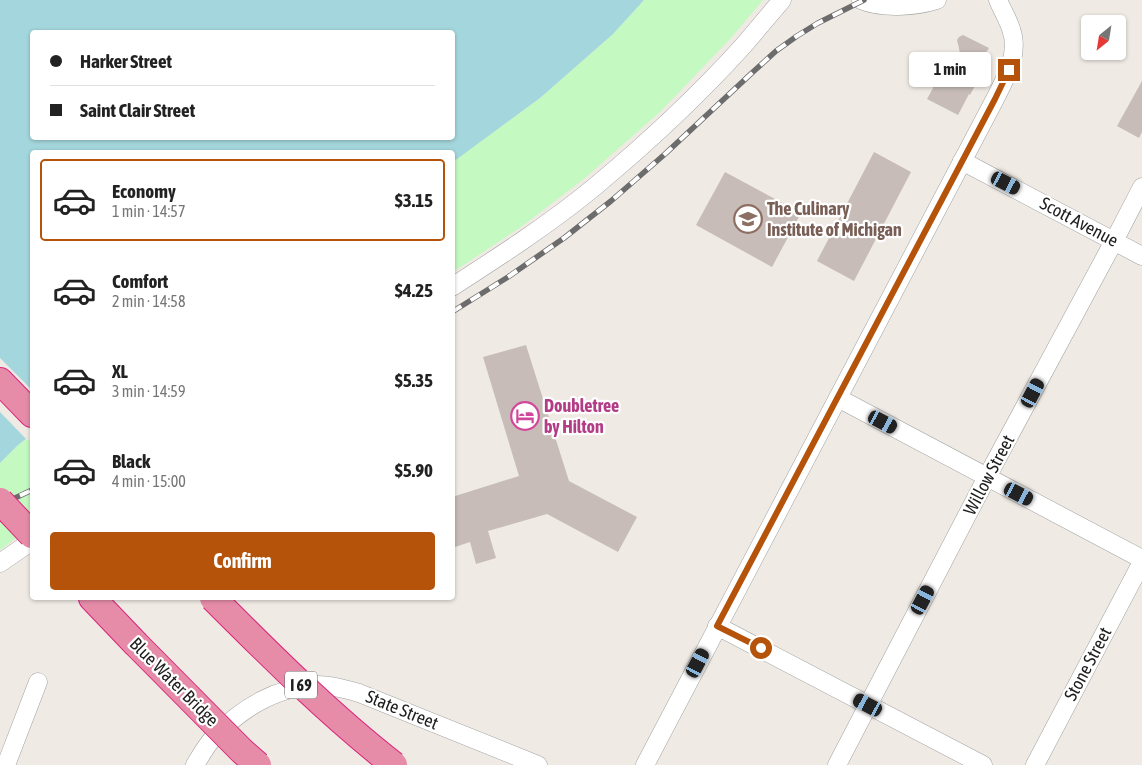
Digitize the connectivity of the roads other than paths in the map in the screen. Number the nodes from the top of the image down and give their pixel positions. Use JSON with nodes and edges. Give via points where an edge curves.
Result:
{"nodes":[{"id":1,"x":782,"y":0,"type":"edge"},
{"id":2,"x":861,"y":0,"type":"edge"},
{"id":3,"x":937,"y":0,"type":"edge"},
{"id":4,"x":998,"y":0,"type":"edge"},
{"id":5,"x":962,"y":161,"type":"junction"},
{"id":6,"x":1142,"y":187,"type":"edge"},
{"id":7,"x":1114,"y":241,"type":"junction"},
{"id":8,"x":1142,"y":256,"type":"edge"},
{"id":9,"x":455,"y":285,"type":"edge"},
{"id":10,"x":0,"y":381,"type":"edge"},
{"id":11,"x":838,"y":398,"type":"junction"},
{"id":12,"x":30,"y":412,"type":"edge"},
{"id":13,"x":987,"y":478,"type":"junction"},
{"id":14,"x":0,"y":501,"type":"edge"},
{"id":15,"x":30,"y":533,"type":"edge"},
{"id":16,"x":30,"y":543,"type":"edge"},
{"id":17,"x":1142,"y":560,"type":"edge"},
{"id":18,"x":0,"y":563,"type":"edge"},
{"id":19,"x":94,"y":600,"type":"edge"},
{"id":20,"x":215,"y":600,"type":"edge"},
{"id":21,"x":717,"y":626,"type":"junction"},
{"id":22,"x":38,"y":682,"type":"dead end"},
{"id":23,"x":868,"y":705,"type":"junction"},
{"id":24,"x":6,"y":765,"type":"edge"},
{"id":25,"x":196,"y":765,"type":"edge"},
{"id":26,"x":258,"y":765,"type":"edge"},
{"id":27,"x":394,"y":765,"type":"edge"},
{"id":28,"x":538,"y":765,"type":"edge"},
{"id":29,"x":645,"y":765,"type":"edge"},
{"id":30,"x":837,"y":765,"type":"edge"},
{"id":31,"x":984,"y":765,"type":"edge"},
{"id":32,"x":1035,"y":765,"type":"edge"}],
"edges":[{"from":1,"to":9,"type":"street","via":[[743,46],[644,145],[591,190]]},
{"from":2,"to":3,"type":"street","via":[[887,6],[915,6]]},
{"from":4,"to":5,"type":"street","via":[[1012,30],[1012,63]]},
{"from":5,"to":7,"type":"street","name":"Scott Avenue"},
{"from":5,"to":11,"type":"street"},
{"from":6,"to":7,"type":"street","name":"Willow Street"},
{"from":7,"to":8,"type":"street","name":"Scott Avenue"},
{"from":7,"to":13,"type":"street","name":"Willow Street"},
{"from":10,"to":12,"type":"highway"},
{"from":11,"to":13,"type":"street"},
{"from":11,"to":21,"type":"street"},
{"from":13,"to":17,"type":"street"},
{"from":13,"to":23,"type":"street","name":"Willow Street"},
{"from":14,"to":15,"type":"highway","bridge":true},
{"from":16,"to":18,"type":"street"},
{"from":17,"to":32,"type":"street","name":"Stone Street"},
{"from":19,"to":26,"type":"highway","name":"Blue Water Bridge","bridge":true},
{"from":20,"to":27,"type":"highway","number":"I 69","bridge":true,"via":[[308,692]]},
{"from":21,"to":23,"type":"street"},
{"from":21,"to":29,"type":"street"},
{"from":22,"to":24,"type":"street"},
{"from":23,"to":30,"type":"street","name":"Willow Street"},
{"from":23,"to":31,"type":"street"},
{"from":25,"to":28,"type":"street","name":"State Street","via":[[214,736],[262,700],[281,691],[319,685],[359,693]]}]}
